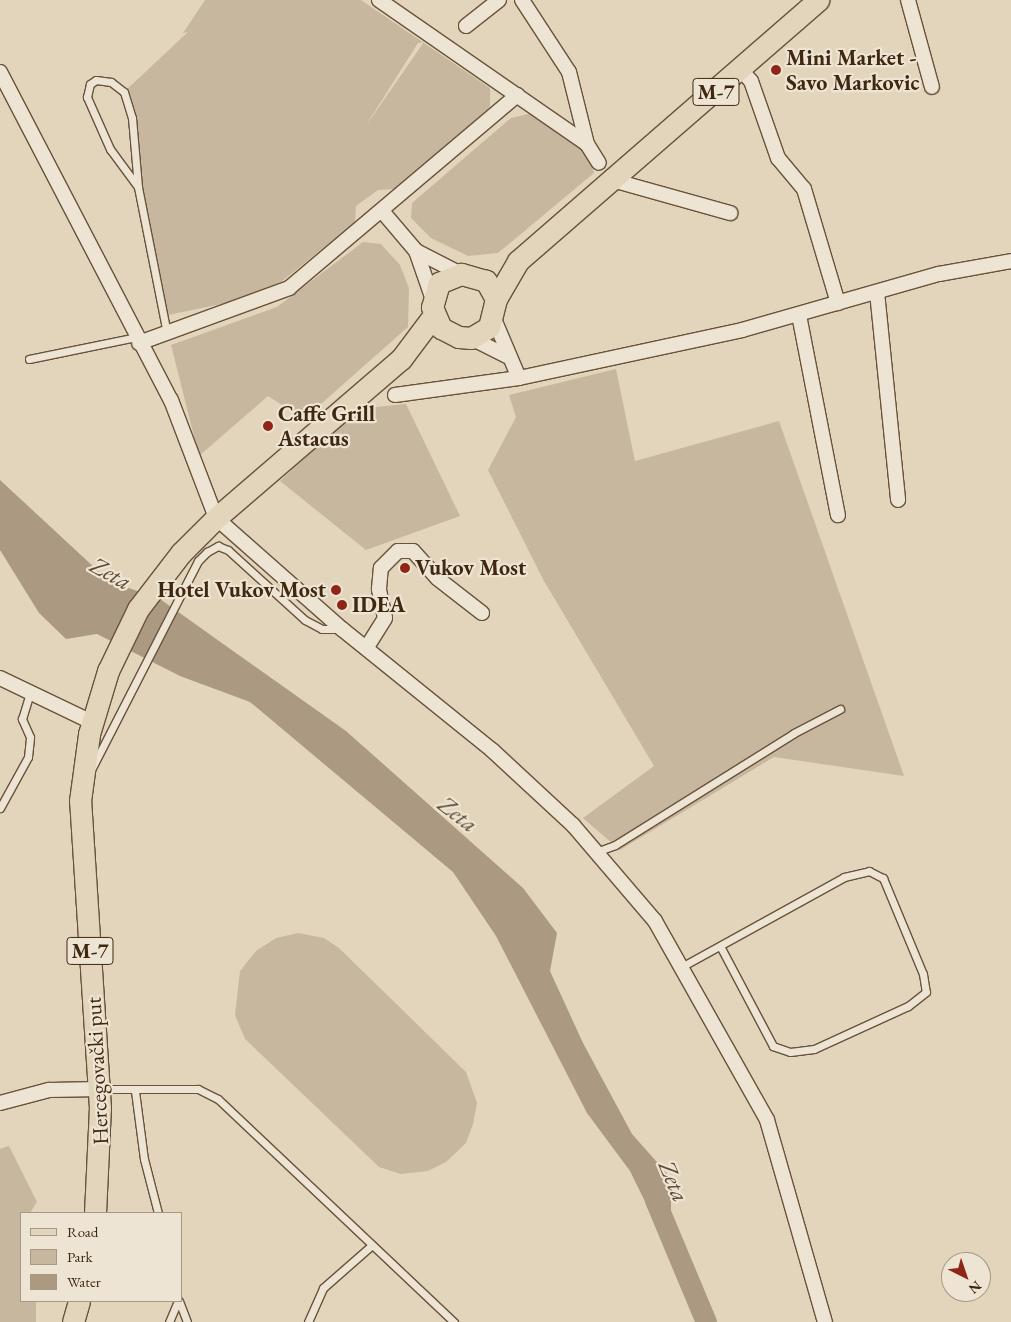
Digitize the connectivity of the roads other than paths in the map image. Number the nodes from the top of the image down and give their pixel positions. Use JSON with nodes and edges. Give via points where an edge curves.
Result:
{"nodes":[{"id":1,"x":379,"y":0,"type":"edge"},
{"id":2,"x":499,"y":0,"type":"edge"},
{"id":3,"x":522,"y":0,"type":"edge"},
{"id":4,"x":818,"y":0,"type":"edge"},
{"id":5,"x":908,"y":0,"type":"edge"},
{"id":6,"x":466,"y":26,"type":"dead end"},
{"id":7,"x":741,"y":70,"type":"junction"},
{"id":8,"x":0,"y":72,"type":"edge"},
{"id":9,"x":932,"y":87,"type":"dead end"},
{"id":10,"x":517,"y":95,"type":"junction"},
{"id":11,"x":587,"y":144,"type":"junction"},
{"id":12,"x":599,"y":163,"type":"dead end"},
{"id":13,"x":612,"y":180,"type":"junction"},
{"id":14,"x":138,"y":187,"type":"junction"},
{"id":15,"x":382,"y":211,"type":"junction"},
{"id":16,"x":730,"y":213,"type":"dead end"},
{"id":17,"x":416,"y":251,"type":"junction"},
{"id":18,"x":518,"y":261,"type":"junction"},
{"id":19,"x":1011,"y":261,"type":"edge"},
{"id":20,"x":469,"y":275,"type":"junction"},
{"id":21,"x":877,"y":292,"type":"junction"},
{"id":22,"x":838,"y":303,"type":"junction"},
{"id":23,"x":433,"y":306,"type":"junction"},
{"id":24,"x":495,"y":309,"type":"junction"},
{"id":25,"x":799,"y":315,"type":"junction"},
{"id":26,"x":167,"y":334,"type":"junction"},
{"id":27,"x":461,"y":336,"type":"junction"},
{"id":28,"x":138,"y":340,"type":"junction"},
{"id":29,"x":507,"y":356,"type":"junction"},
{"id":30,"x":29,"y":359,"type":"dead end"},
{"id":31,"x":401,"y":359,"type":"junction"},
{"id":32,"x":519,"y":378,"type":"junction"},
{"id":33,"x":395,"y":395,"type":"dead end"},
{"id":34,"x":898,"y":500,"type":"dead end"},
{"id":35,"x":838,"y":515,"type":"dead end"},
{"id":36,"x":216,"y":518,"type":"junction"},
{"id":37,"x":482,"y":613,"type":"dead end"},
{"id":38,"x":342,"y":629,"type":"junction"},
{"id":39,"x":368,"y":648,"type":"junction"},
{"id":40,"x":0,"y":678,"type":"edge"},
{"id":41,"x":30,"y":693,"type":"junction"},
{"id":42,"x":840,"y":709,"type":"dead end"},
{"id":43,"x":92,"y":722,"type":"junction"},
{"id":44,"x":81,"y":790,"type":"junction"},
{"id":45,"x":0,"y":808,"type":"edge"},
{"id":46,"x":596,"y":852,"type":"junction"},
{"id":47,"x":720,"y":946,"type":"junction"},
{"id":48,"x":683,"y":966,"type":"junction"},
{"id":49,"x":100,"y":1088,"type":"junction"},
{"id":50,"x":136,"y":1091,"type":"junction"},
{"id":51,"x":0,"y":1103,"type":"edge"},
{"id":52,"x":95,"y":1212,"type":"edge"},
{"id":53,"x":158,"y":1212,"type":"edge"},
{"id":54,"x":372,"y":1245,"type":"junction"},
{"id":55,"x":78,"y":1302,"type":"edge"},
{"id":56,"x":178,"y":1302,"type":"edge"},
{"id":57,"x":178,"y":1302,"type":"edge"},
{"id":58,"x":73,"y":1322,"type":"edge"},
{"id":59,"x":169,"y":1322,"type":"edge"},
{"id":60,"x":187,"y":1322,"type":"edge"},
{"id":61,"x":308,"y":1322,"type":"edge"},
{"id":62,"x":454,"y":1322,"type":"edge"},
{"id":63,"x":825,"y":1322,"type":"edge"}],
"edges":[{"from":1,"to":10,"type":"street"},
{"from":2,"to":6,"type":"street"},
{"from":3,"to":11,"type":"street","via":[[569,72]]},
{"from":4,"to":7,"type":"main road","number":"M-7"},
{"from":5,"to":9,"type":"street"},
{"from":7,"to":13,"type":"main road","number":"M-7"},
{"from":7,"to":22,"type":"street","via":[[751,81],[778,158],[804,189]]},
{"from":8,"to":28,"type":"street"},
{"from":10,"to":11,"type":"street"},
{"from":10,"to":15,"type":"street"},
{"from":11,"to":12,"type":"street"},
{"from":13,"to":16,"type":"street"},
{"from":13,"to":18,"type":"main road","number":"M-7"},
{"from":14,"to":14,"type":"lane","via":[[110,149],[87,98],[90,84],[96,80],[111,82],[124,92],[132,118]]},
{"from":14,"to":26,"type":"lane"},
{"from":15,"to":17,"type":"street"},
{"from":15,"to":26,"type":"street","via":[[289,288]]},
{"from":17,"to":20,"type":"street"},
{"from":17,"to":23,"type":"street"},
{"from":18,"to":20,"type":"main road","number":"M-7"},
{"from":18,"to":24,"type":"main road","number":"M-7"},
{"from":19,"to":21,"type":"street"},
{"from":20,"to":23,"type":"main road","number":"M-7","via":[[440,283]]},
{"from":20,"to":24,"type":"main road"},
{"from":21,"to":22,"type":"street"},
{"from":21,"to":34,"type":"street"},
{"from":22,"to":25,"type":"street"},
{"from":23,"to":27,"type":"main road"},
{"from":23,"to":31,"type":"main road","number":"M-7"},
{"from":24,"to":27,"type":"main road","number":"M-7"},
{"from":24,"to":29,"type":"street"},
{"from":25,"to":32,"type":"street"},
{"from":25,"to":35,"type":"street"},
{"from":26,"to":28,"type":"street"},
{"from":27,"to":29,"type":"street"},
{"from":27,"to":31,"type":"main road","number":"M-7"},
{"from":28,"to":30,"type":"lane"},
{"from":28,"to":36,"type":"street","via":[[171,400]]},
{"from":29,"to":32,"type":"street"},
{"from":31,"to":36,"type":"main road","number":"M-7"},
{"from":32,"to":33,"type":"street"},
{"from":36,"to":38,"type":"street"},
{"from":36,"to":43,"type":"main road","name":"Hercegovački put","number":"M-7","via":[[164,574],[124,635]]},
{"from":37,"to":39,"type":"street","via":[[437,578],[414,551],[398,551],[381,568],[379,589],[385,618]]},
{"from":38,"to":39,"type":"street"},
{"from":38,"to":44,"type":"lane","via":[[322,629],[305,620],[218,546],[198,561]]},
{"from":39,"to":46,"type":"street","via":[[493,751]]},
{"from":40,"to":41,"type":"street"},
{"from":41,"to":43,"type":"street"},
{"from":41,"to":45,"type":"lane","via":[[22,719],[30,737],[28,757]]},
{"from":42,"to":46,"type":"lane","via":[[794,733],[615,845]]},
{"from":43,"to":44,"type":"main road","name":"Hercegovački put","number":"M-7"},
{"from":44,"to":49,"type":"main road","name":"Hercegovački put","number":"M-7"},
{"from":46,"to":48,"type":"street","via":[[655,922]]},
{"from":47,"to":47,"type":"lane","via":[[844,877],[869,871],[883,878],[923,974],[926,992],[908,1006],[814,1049],[790,1052],[772,1046]]},
{"from":47,"to":48,"type":"lane"},
{"from":48,"to":63,"type":"street","via":[[767,1120]]},
{"from":49,"to":50,"type":"lane"},
{"from":49,"to":51,"type":"street","via":[[50,1090]]},
{"from":49,"to":52,"type":"main road","name":"Hercegovački put","number":"M-7"},
{"from":50,"to":53,"type":"lane","via":[[144,1159]]},
{"from":50,"to":54,"type":"lane","via":[[198,1089],[218,1099]]},
{"from":54,"to":61,"type":"lane","via":[[324,1288]]},
{"from":54,"to":62,"type":"lane"},
{"from":55,"to":58,"type":"main road"},
{"from":56,"to":59,"type":"lane"},
{"from":57,"to":60,"type":"lane"}]}
